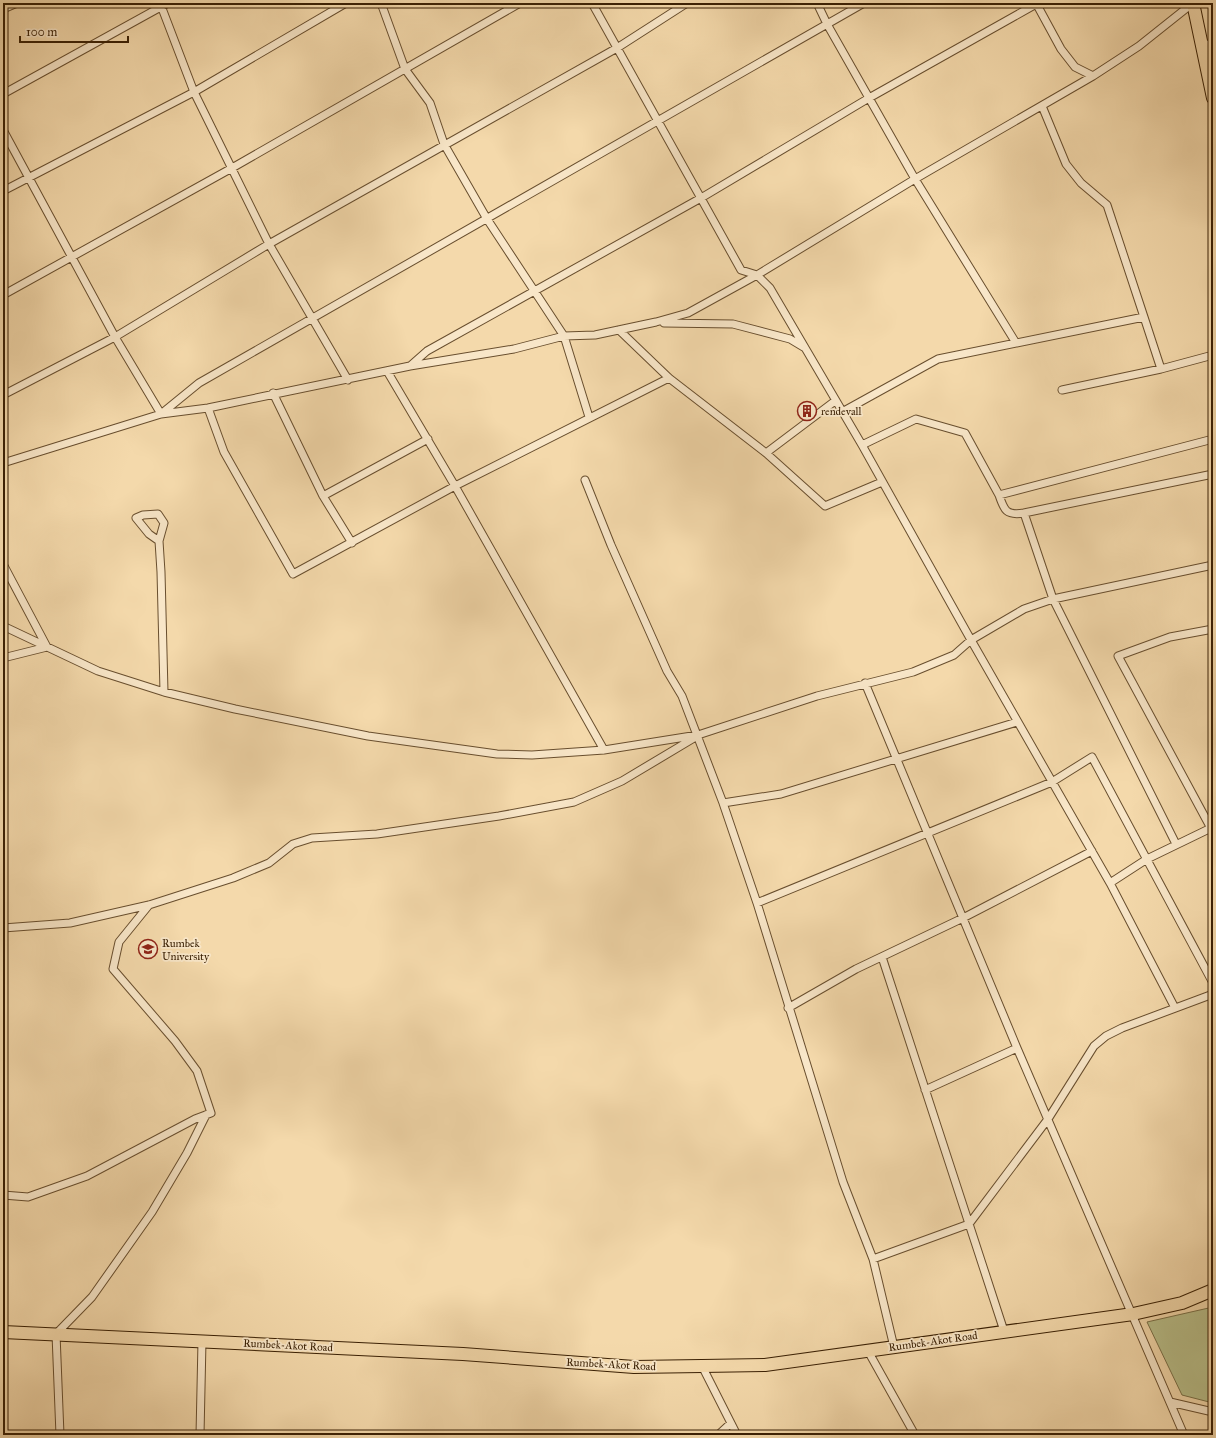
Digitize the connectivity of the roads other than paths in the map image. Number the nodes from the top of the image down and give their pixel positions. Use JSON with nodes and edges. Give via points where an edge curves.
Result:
{"nodes":[{"id":1,"x":17,"y":3,"type":"edge"},
{"id":2,"x":346,"y":3,"type":"edge"},
{"id":3,"x":381,"y":3,"type":"edge"},
{"id":4,"x":520,"y":3,"type":"edge"},
{"id":5,"x":592,"y":3,"type":"edge"},
{"id":6,"x":687,"y":3,"type":"edge"},
{"id":7,"x":817,"y":3,"type":"edge"},
{"id":8,"x":864,"y":3,"type":"edge"},
{"id":9,"x":1037,"y":3,"type":"edge"},
{"id":10,"x":1193,"y":3,"type":"edge"},
{"id":11,"x":164,"y":4,"type":"edge"},
{"id":12,"x":3,"y":9,"type":"edge"},
{"id":13,"x":827,"y":24,"type":"junction"},
{"id":14,"x":1207,"y":44,"type":"edge"},
{"id":15,"x":617,"y":48,"type":"junction"},
{"id":16,"x":405,"y":69,"type":"junction"},
{"id":17,"x":1093,"y":76,"type":"junction"},
{"id":18,"x":194,"y":92,"type":"junction"},
{"id":19,"x":3,"y":94,"type":"edge"},
{"id":20,"x":1213,"y":95,"type":"edge"},
{"id":21,"x":869,"y":98,"type":"junction"},
{"id":22,"x":1213,"y":98,"type":"edge"},
{"id":23,"x":1042,"y":106,"type":"junction"},
{"id":24,"x":658,"y":122,"type":"junction"},
{"id":25,"x":3,"y":130,"type":"edge"},
{"id":26,"x":444,"y":144,"type":"junction"},
{"id":27,"x":232,"y":168,"type":"junction"},
{"id":28,"x":28,"y":177,"type":"junction"},
{"id":29,"x":915,"y":179,"type":"junction"},
{"id":30,"x":3,"y":191,"type":"edge"},
{"id":31,"x":701,"y":198,"type":"junction"},
{"id":32,"x":487,"y":219,"type":"junction"},
{"id":33,"x":269,"y":244,"type":"junction"},
{"id":34,"x":72,"y":256,"type":"junction"},
{"id":35,"x":757,"y":275,"type":"junction"},
{"id":36,"x":535,"y":291,"type":"junction"},
{"id":37,"x":3,"y":295,"type":"edge"},
{"id":38,"x":1144,"y":317,"type":"junction"},
{"id":39,"x":312,"y":318,"type":"junction"},
{"id":40,"x":656,"y":322,"type":"junction"},
{"id":41,"x":619,"y":330,"type":"junction"},
{"id":42,"x":115,"y":336,"type":"junction"},
{"id":43,"x":564,"y":336,"type":"junction"},
{"id":44,"x":1016,"y":343,"type":"junction"},
{"id":45,"x":805,"y":348,"type":"junction"},
{"id":46,"x":1213,"y":355,"type":"edge"},
{"id":47,"x":410,"y":366,"type":"junction"},
{"id":48,"x":1161,"y":369,"type":"junction"},
{"id":49,"x":387,"y":371,"type":"junction"},
{"id":50,"x":669,"y":378,"type":"junction"},
{"id":51,"x":348,"y":380,"type":"junction"},
{"id":52,"x":1062,"y":390,"type":"dead end"},
{"id":53,"x":273,"y":394,"type":"junction"},
{"id":54,"x":3,"y":395,"type":"edge"},
{"id":55,"x":835,"y":401,"type":"junction"},
{"id":56,"x":208,"y":408,"type":"junction"},
{"id":57,"x":842,"y":412,"type":"junction"},
{"id":58,"x":161,"y":414,"type":"junction"},
{"id":59,"x":589,"y":417,"type":"junction"},
{"id":60,"x":428,"y":439,"type":"junction"},
{"id":61,"x":1213,"y":439,"type":"edge"},
{"id":62,"x":862,"y":445,"type":"junction"},
{"id":63,"x":766,"y":453,"type":"junction"},
{"id":64,"x":3,"y":463,"type":"edge"},
{"id":65,"x":1213,"y":474,"type":"edge"},
{"id":66,"x":585,"y":480,"type":"dead end"},
{"id":67,"x":882,"y":482,"type":"junction"},
{"id":68,"x":455,"y":486,"type":"junction"},
{"id":69,"x":999,"y":495,"type":"junction"},
{"id":70,"x":323,"y":496,"type":"junction"},
{"id":71,"x":1024,"y":513,"type":"junction"},
{"id":72,"x":159,"y":541,"type":"dead end"},
{"id":73,"x":352,"y":543,"type":"junction"},
{"id":74,"x":3,"y":564,"type":"edge"},
{"id":75,"x":1213,"y":565,"type":"edge"},
{"id":76,"x":1053,"y":599,"type":"junction"},
{"id":77,"x":3,"y":626,"type":"edge"},
{"id":78,"x":1213,"y":629,"type":"edge"},
{"id":79,"x":970,"y":640,"type":"junction"},
{"id":80,"x":47,"y":647,"type":"junction"},
{"id":81,"x":3,"y":658,"type":"edge"},
{"id":82,"x":866,"y":683,"type":"junction"},
{"id":83,"x":164,"y":692,"type":"junction"},
{"id":84,"x":1017,"y":722,"type":"junction"},
{"id":85,"x":698,"y":735,"type":"junction"},
{"id":86,"x":604,"y":750,"type":"junction"},
{"id":87,"x":896,"y":760,"type":"junction"},
{"id":88,"x":1052,"y":782,"type":"junction"},
{"id":89,"x":722,"y":803,"type":"junction"},
{"id":90,"x":1212,"y":830,"type":"edge"},
{"id":91,"x":927,"y":834,"type":"junction"},
{"id":92,"x":1176,"y":844,"type":"junction"},
{"id":93,"x":1092,"y":852,"type":"junction"},
{"id":94,"x":1147,"y":859,"type":"junction"},
{"id":95,"x":1110,"y":883,"type":"junction"},
{"id":96,"x":756,"y":902,"type":"junction"},
{"id":97,"x":149,"y":905,"type":"junction"},
{"id":98,"x":963,"y":918,"type":"junction"},
{"id":99,"x":3,"y":928,"type":"edge"},
{"id":100,"x":882,"y":957,"type":"junction"},
{"id":101,"x":1213,"y":983,"type":"edge"},
{"id":102,"x":1213,"y":994,"type":"edge"},
{"id":103,"x":788,"y":1008,"type":"junction"},
{"id":104,"x":1175,"y":1008,"type":"junction"},
{"id":105,"x":1018,"y":1048,"type":"junction"},
{"id":106,"x":925,"y":1090,"type":"junction"},
{"id":107,"x":206,"y":1115,"type":"junction"},
{"id":108,"x":1048,"y":1119,"type":"junction"},
{"id":109,"x":3,"y":1195,"type":"edge"},
{"id":110,"x":969,"y":1224,"type":"junction"},
{"id":111,"x":873,"y":1259,"type":"junction"},
{"id":112,"x":1213,"y":1290,"type":"edge"},
{"id":113,"x":1133,"y":1314,"type":"junction"},
{"id":114,"x":1004,"y":1331,"type":"junction"},
{"id":115,"x":3,"y":1332,"type":"edge"},
{"id":116,"x":56,"y":1334,"type":"junction"},
{"id":117,"x":202,"y":1341,"type":"junction"},
{"id":118,"x":894,"y":1347,"type":"junction"},
{"id":119,"x":868,"y":1351,"type":"junction"},
{"id":120,"x":702,"y":1366,"type":"junction"},
{"id":121,"x":1170,"y":1402,"type":"junction"},
{"id":122,"x":1213,"y":1412,"type":"edge"},
{"id":123,"x":731,"y":1423,"type":"junction"},
{"id":124,"x":60,"y":1435,"type":"edge"},
{"id":125,"x":200,"y":1435,"type":"edge"},
{"id":126,"x":718,"y":1435,"type":"edge"},
{"id":127,"x":737,"y":1435,"type":"edge"},
{"id":128,"x":915,"y":1435,"type":"edge"},
{"id":129,"x":1184,"y":1435,"type":"edge"}],
"edges":[{"from":1,"to":12,"type":"street"},
{"from":2,"to":18,"type":"street"},
{"from":3,"to":16,"type":"street"},
{"from":4,"to":16,"type":"street"},
{"from":5,"to":15,"type":"street"},
{"from":6,"to":15,"type":"street"},
{"from":7,"to":13,"type":"street"},
{"from":8,"to":13,"type":"street"},
{"from":9,"to":17,"type":"street","via":[[1061,49],[1074,67]]},
{"from":9,"to":21,"type":"street"},
{"from":10,"to":14,"type":"main road"},
{"from":10,"to":17,"type":"street","via":[[1138,46]]},
{"from":11,"to":18,"type":"street"},
{"from":11,"to":19,"type":"street"},
{"from":13,"to":21,"type":"street"},
{"from":13,"to":24,"type":"street"},
{"from":14,"to":20,"type":"main road"},
{"from":15,"to":24,"type":"street"},
{"from":15,"to":26,"type":"street"},
{"from":16,"to":26,"type":"street","via":[[430,103]]},
{"from":16,"to":27,"type":"street"},
{"from":17,"to":23,"type":"street"},
{"from":18,"to":27,"type":"street"},
{"from":18,"to":28,"type":"street"},
{"from":20,"to":22,"type":"main road"},
{"from":21,"to":29,"type":"street"},
{"from":21,"to":31,"type":"street"},
{"from":23,"to":29,"type":"street"},
{"from":23,"to":38,"type":"street","via":[[1066,164],[1081,184],[1107,204]]},
{"from":24,"to":31,"type":"street"},
{"from":24,"to":32,"type":"street"},
{"from":25,"to":28,"type":"street"},
{"from":26,"to":32,"type":"street"},
{"from":26,"to":33,"type":"street"},
{"from":27,"to":33,"type":"street"},
{"from":27,"to":34,"type":"street"},
{"from":28,"to":30,"type":"street"},
{"from":28,"to":34,"type":"street"},
{"from":29,"to":35,"type":"street"},
{"from":29,"to":44,"type":"street"},
{"from":31,"to":35,"type":"street","via":[[741,270]]},
{"from":31,"to":36,"type":"street"},
{"from":32,"to":36,"type":"street"},
{"from":32,"to":39,"type":"street"},
{"from":33,"to":39,"type":"street"},
{"from":33,"to":42,"type":"street"},
{"from":34,"to":37,"type":"street"},
{"from":34,"to":42,"type":"street"},
{"from":35,"to":40,"type":"street","via":[[688,313]]},
{"from":35,"to":45,"type":"street","via":[[770,288]]},
{"from":36,"to":43,"type":"street"},
{"from":36,"to":47,"type":"street","via":[[427,351]]},
{"from":38,"to":44,"type":"street"},
{"from":38,"to":48,"type":"street"},
{"from":39,"to":51,"type":"street"},
{"from":39,"to":58,"type":"street","via":[[199,383]]},
{"from":40,"to":41,"type":"street"},
{"from":40,"to":45,"type":"street","via":[[733,324],[790,339]]},
{"from":41,"to":43,"type":"street","via":[[595,335]]},
{"from":41,"to":50,"type":"street"},
{"from":42,"to":54,"type":"street"},
{"from":42,"to":58,"type":"street"},
{"from":43,"to":47,"type":"street","via":[[514,349]]},
{"from":43,"to":59,"type":"street"},
{"from":44,"to":57,"type":"street","via":[[938,359]]},
{"from":45,"to":55,"type":"street"},
{"from":46,"to":48,"type":"street"},
{"from":47,"to":49,"type":"street"},
{"from":48,"to":52,"type":"street"},
{"from":49,"to":51,"type":"street"},
{"from":49,"to":60,"type":"street"},
{"from":50,"to":59,"type":"street"},
{"from":50,"to":63,"type":"street"},
{"from":51,"to":53,"type":"street"},
{"from":53,"to":56,"type":"street"},
{"from":53,"to":70,"type":"street"},
{"from":55,"to":57,"type":"street"},
{"from":55,"to":63,"type":"street"},
{"from":56,"to":58,"type":"street"},
{"from":56,"to":73,"type":"street","via":[[224,452],[293,574]]},
{"from":57,"to":62,"type":"street"},
{"from":58,"to":64,"type":"street"},
{"from":59,"to":68,"type":"street"},
{"from":60,"to":68,"type":"street"},
{"from":60,"to":70,"type":"street"},
{"from":61,"to":69,"type":"street"},
{"from":62,"to":67,"type":"street"},
{"from":62,"to":69,"type":"street","via":[[916,419],[965,434]]},
{"from":63,"to":67,"type":"street","via":[[825,506]]},
{"from":65,"to":71,"type":"street"},
{"from":66,"to":85,"type":"street","via":[[658,652],[682,696]]},
{"from":67,"to":79,"type":"street"},
{"from":68,"to":73,"type":"street"},
{"from":68,"to":86,"type":"street"},
{"from":69,"to":71,"type":"street","via":[[1003,507],[1008,512],[1014,515]]},
{"from":70,"to":73,"type":"street"},
{"from":71,"to":76,"type":"street"},
{"from":72,"to":83,"type":"street"},
{"from":74,"to":80,"type":"street"},
{"from":75,"to":76,"type":"street"},
{"from":76,"to":79,"type":"street","via":[[1024,609]]},
{"from":76,"to":92,"type":"street"},
{"from":77,"to":80,"type":"street"},
{"from":78,"to":90,"type":"street","via":[[1170,637],[1118,656]]},
{"from":79,"to":82,"type":"street","via":[[954,655],[913,672]]},
{"from":79,"to":84,"type":"street"},
{"from":80,"to":81,"type":"street"},
{"from":80,"to":83,"type":"street","via":[[98,671]]},
{"from":82,"to":85,"type":"street","via":[[817,696]]},
{"from":82,"to":87,"type":"street"},
{"from":83,"to":86,"type":"street","via":[[368,736],[497,754],[532,755]]},
{"from":84,"to":87,"type":"street"},
{"from":84,"to":88,"type":"street"},
{"from":85,"to":86,"type":"street"},
{"from":85,"to":89,"type":"street"},
{"from":85,"to":97,"type":"street","via":[[622,781],[574,802],[377,834],[312,838],[293,844],[269,863],[233,878]]},
{"from":87,"to":89,"type":"street","via":[[781,794]]},
{"from":87,"to":91,"type":"street"},
{"from":88,"to":91,"type":"street"},
{"from":88,"to":93,"type":"street"},
{"from":88,"to":94,"type":"street","via":[[1092,757]]},
{"from":89,"to":96,"type":"street"},
{"from":90,"to":92,"type":"street"},
{"from":91,"to":96,"type":"street"},
{"from":91,"to":98,"type":"street"},
{"from":92,"to":94,"type":"street"},
{"from":93,"to":95,"type":"street"},
{"from":93,"to":98,"type":"street"},
{"from":94,"to":95,"type":"street"},
{"from":94,"to":101,"type":"street"},
{"from":95,"to":104,"type":"street"},
{"from":96,"to":103,"type":"street"},
{"from":97,"to":99,"type":"street","via":[[70,923]]},
{"from":97,"to":107,"type":"street","via":[[119,942],[113,969],[175,1040],[197,1071],[211,1113]]},
{"from":98,"to":100,"type":"street"},
{"from":98,"to":105,"type":"street"},
{"from":100,"to":103,"type":"street"},
{"from":100,"to":106,"type":"street"},
{"from":102,"to":104,"type":"street"},
{"from":103,"to":111,"type":"street","via":[[843,1182]]},
{"from":104,"to":108,"type":"street","via":[[1122,1028],[1094,1046]]},
{"from":105,"to":106,"type":"street"},
{"from":105,"to":108,"type":"street"},
{"from":106,"to":110,"type":"street"},
{"from":107,"to":109,"type":"street","via":[[88,1176],[28,1197]]},
{"from":107,"to":116,"type":"street","via":[[187,1154],[152,1212],[92,1297]]},
{"from":108,"to":110,"type":"street"},
{"from":108,"to":113,"type":"street"},
{"from":110,"to":111,"type":"street"},
{"from":110,"to":114,"type":"street"},
{"from":111,"to":118,"type":"street"},
{"from":112,"to":113,"type":"main road","name":"Rumbek-Akot Road","via":[[1182,1303]]},
{"from":113,"to":114,"type":"main road","name":"Rumbek-Akot Road"},
{"from":113,"to":121,"type":"street"},
{"from":114,"to":118,"type":"main road","name":"Rumbek-Akot Road"},
{"from":115,"to":116,"type":"main road","name":"Rumbek-Akot Road"},
{"from":116,"to":117,"type":"main road","name":"Rumbek-Akot Road"},
{"from":116,"to":124,"type":"street"},
{"from":117,"to":120,"type":"main road","name":"Rumbek-Akot Road","via":[[463,1354],[634,1367]]},
{"from":117,"to":125,"type":"street"},
{"from":118,"to":119,"type":"main road","name":"Rumbek-Akot Road"},
{"from":119,"to":120,"type":"main road","name":"Rumbek-Akot Road","via":[[765,1365]]},
{"from":119,"to":128,"type":"street"},
{"from":120,"to":123,"type":"street"},
{"from":121,"to":122,"type":"street"},
{"from":121,"to":129,"type":"street"},
{"from":123,"to":126,"type":"street"},
{"from":123,"to":127,"type":"street"}]}
